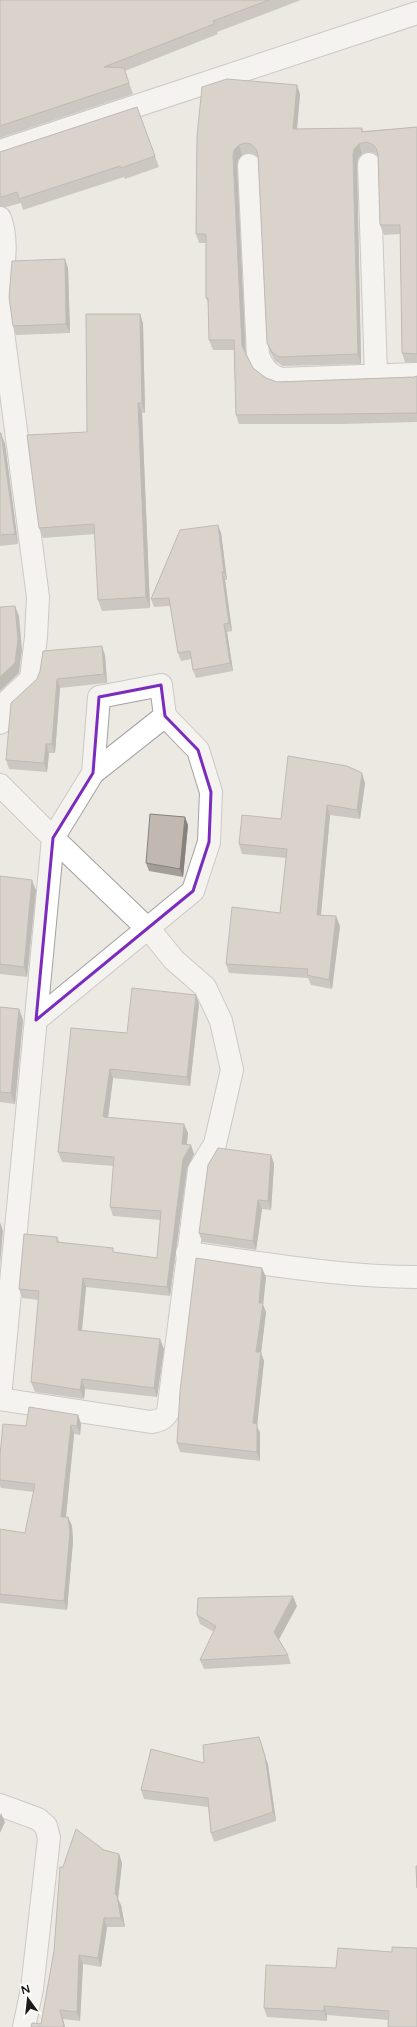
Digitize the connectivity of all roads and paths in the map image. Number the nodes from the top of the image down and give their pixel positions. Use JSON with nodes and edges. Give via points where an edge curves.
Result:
{"nodes":[{"id":1,"x":417,"y":13,"type":"edge"},
{"id":2,"x":0,"y":151,"type":"edge"},
{"id":3,"x":369,"y":164,"type":"dead end"},
{"id":4,"x":249,"y":165,"type":"dead end"},
{"id":5,"x":0,"y":218,"type":"edge"},
{"id":6,"x":0,"y":303,"type":"edge"},
{"id":7,"x":0,"y":309,"type":"edge"},
{"id":8,"x":417,"y":374,"type":"edge"},
{"id":9,"x":376,"y":375,"type":"junction"},
{"id":10,"x":165,"y":716,"type":"junction"},
{"id":11,"x":0,"y":723,"type":"edge"},
{"id":12,"x":93,"y":773,"type":"junction"},
{"id":13,"x":0,"y":785,"type":"edge"},
{"id":14,"x":53,"y":838,"type":"junction"},
{"id":15,"x":146,"y":928,"type":"junction"},
{"id":16,"x":36,"y":1020,"type":"junction"},
{"id":17,"x":8,"y":1222,"type":"edge"},
{"id":18,"x":187,"y":1253,"type":"junction"},
{"id":19,"x":417,"y":1277,"type":"edge"},
{"id":20,"x":0,"y":1399,"type":"edge"},
{"id":21,"x":0,"y":1805,"type":"edge"},
{"id":22,"x":24,"y":2027,"type":"edge"}],
"edges":[{"from":1,"to":2,"type":"street"},
{"from":3,"to":9,"type":"street"},
{"from":4,"to":9,"type":"street","via":[[258,355],[262,367],[280,379]]},
{"from":5,"to":6,"type":"street","via":[[5,239]]},
{"from":7,"to":11,"type":"street","via":[[38,597],[31,679],[1,707]]},
{"from":8,"to":9,"type":"street"},
{"from":10,"to":12,"type":"street"},
{"from":10,"to":12,"type":"street","via":[[161,685],[100,697]]},
{"from":10,"to":15,"type":"street","via":[[198,750],[211,792],[209,842],[193,891]]},
{"from":12,"to":14,"type":"street"},
{"from":13,"to":14,"type":"street"},
{"from":14,"to":15,"type":"street"},
{"from":14,"to":16,"type":"street"},
{"from":15,"to":16,"type":"street"},
{"from":15,"to":18,"type":"street","via":[[174,960],[204,987],[221,1021],[232,1070],[215,1144],[199,1170]]},
{"from":16,"to":17,"type":"street"},
{"from":17,"to":20,"type":"street"},
{"from":18,"to":19,"type":"street","via":[[318,1272]]},
{"from":18,"to":20,"type":"street","via":[[168,1412],[165,1418],[151,1422]]},
{"from":21,"to":22,"type":"street","via":[[38,1819],[46,1826],[49,1838],[32,1989]]}]}
